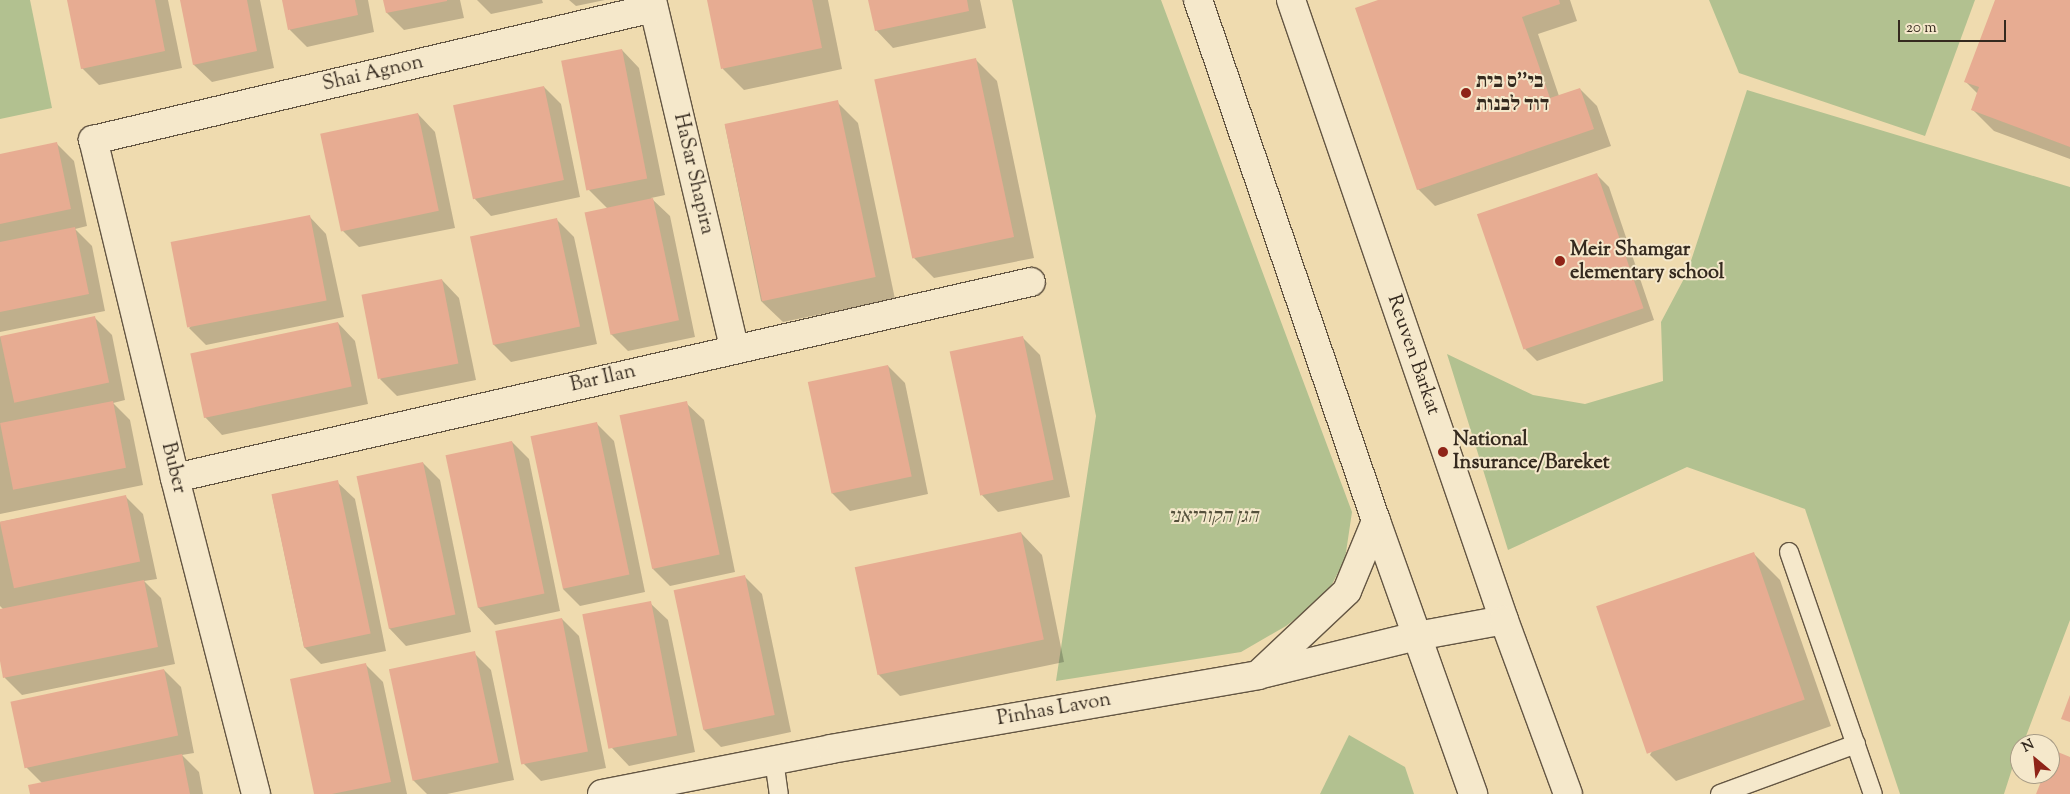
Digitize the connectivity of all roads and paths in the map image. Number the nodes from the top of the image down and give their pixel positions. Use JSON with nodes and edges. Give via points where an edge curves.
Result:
{"nodes":[{"id":1,"x":1198,"y":0,"type":"edge"},
{"id":2,"x":1291,"y":0,"type":"edge"},
{"id":3,"x":652,"y":4,"type":"edge"},
{"id":4,"x":93,"y":140,"type":"joint"},
{"id":5,"x":1031,"y":282,"type":"dead end"},
{"id":6,"x":734,"y":348,"type":"junction"},
{"id":7,"x":175,"y":478,"type":"junction"},
{"id":8,"x":1376,"y":521,"type":"junction"},
{"id":9,"x":1789,"y":552,"type":"dead end"},
{"id":10,"x":1504,"y":620,"type":"junction"},
{"id":11,"x":1417,"y":636,"type":"junction"},
{"id":12,"x":1258,"y":675,"type":"junction"},
{"id":13,"x":1856,"y":744,"type":"junction"},
{"id":14,"x":774,"y":760,"type":"junction"},
{"id":15,"x":256,"y":794,"type":"edge"},
{"id":16,"x":604,"y":794,"type":"edge"},
{"id":17,"x":779,"y":794,"type":"edge"},
{"id":18,"x":1473,"y":794,"type":"edge"},
{"id":19,"x":1568,"y":794,"type":"edge"},
{"id":20,"x":1720,"y":794,"type":"edge"},
{"id":21,"x":1873,"y":794,"type":"edge"}],
"edges":[{"from":1,"to":8,"type":"street"},
{"from":2,"to":10,"type":"street","name":"Reuven Barkat"},
{"from":3,"to":4,"type":"street","name":"Shai Agnon"},
{"from":3,"to":6,"type":"street","name":"HaSar Shapira"},
{"from":4,"to":7,"type":"street","name":"Buber"},
{"from":5,"to":6,"type":"street","name":"Bar Ilan"},
{"from":6,"to":7,"type":"street","name":"Bar Ilan"},
{"from":7,"to":15,"type":"street","name":"Buber"},
{"from":8,"to":11,"type":"street"},
{"from":8,"to":12,"type":"street","via":[[1347,591]]},
{"from":9,"to":13,"type":"lane"},
{"from":10,"to":11,"type":"street","name":"Pinhas Lavon"},
{"from":10,"to":19,"type":"street","name":"Reuven Barkat"},
{"from":11,"to":12,"type":"street","name":"Pinhas Lavon"},
{"from":11,"to":18,"type":"street"},
{"from":12,"to":14,"type":"street","name":"Pinhas Lavon"},
{"from":13,"to":20,"type":"lane"},
{"from":13,"to":21,"type":"lane"},
{"from":14,"to":16,"type":"street","name":"Pinhas Lavon"},
{"from":14,"to":17,"type":"lane"}]}
